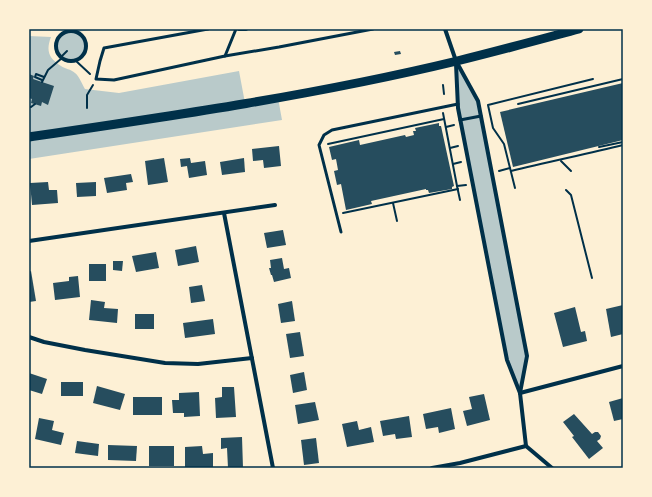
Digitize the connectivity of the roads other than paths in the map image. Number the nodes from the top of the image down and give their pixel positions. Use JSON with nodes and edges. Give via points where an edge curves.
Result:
{"nodes":[{"id":1,"x":208,"y":29,"type":"edge"},
{"id":2,"x":236,"y":29,"type":"edge"},
{"id":3,"x":239,"y":29,"type":"edge"},
{"id":4,"x":246,"y":29,"type":"edge"},
{"id":5,"x":373,"y":29,"type":"edge"},
{"id":6,"x":445,"y":29,"type":"edge"},
{"id":7,"x":579,"y":29,"type":"edge"},
{"id":8,"x":64,"y":31,"type":"edge"},
{"id":9,"x":225,"y":56,"type":"junction"},
{"id":10,"x":456,"y":61,"type":"junction"},
{"id":11,"x":458,"y":104,"type":"junction"},
{"id":12,"x":481,"y":116,"type":"junction"},
{"id":13,"x":460,"y":120,"type":"junction"},
{"id":14,"x":29,"y":137,"type":"edge"},
{"id":15,"x":275,"y":205,"type":"dead end"},
{"id":16,"x":224,"y":212,"type":"junction"},
{"id":17,"x":341,"y":232,"type":"dead end"},
{"id":18,"x":29,"y":241,"type":"edge"},
{"id":19,"x":29,"y":337,"type":"edge"},
{"id":20,"x":252,"y":358,"type":"junction"},
{"id":21,"x":623,"y":366,"type":"edge"},
{"id":22,"x":520,"y":393,"type":"junction"},
{"id":23,"x":526,"y":446,"type":"junction"},
{"id":24,"x":273,"y":468,"type":"edge"},
{"id":25,"x":432,"y":468,"type":"edge"},
{"id":26,"x":552,"y":468,"type":"edge"}],
"edges":[{"from":1,"to":9,"type":"lane","via":[[104,48],[96,80],[114,80]]},
{"from":2,"to":9,"type":"lane"},
{"from":3,"to":4,"type":"street"},
{"from":5,"to":9,"type":"lane"},
{"from":6,"to":10,"type":"street"},
{"from":7,"to":10,"type":"main road"},
{"from":8,"to":8,"type":"street","via":[[75,32],[85,43],[86,48],[82,55],[75,60],[62,58],[58,53],[56,44]]},
{"from":10,"to":11,"type":"street"},
{"from":10,"to":12,"type":"street","via":[[478,101]]},
{"from":10,"to":14,"type":"main road","via":[[278,98]]},
{"from":11,"to":13,"type":"street"},
{"from":11,"to":17,"type":"lane","via":[[332,130],[324,135],[319,145]]},
{"from":12,"to":13,"type":"lane"},
{"from":12,"to":22,"type":"street","via":[[527,356]]},
{"from":13,"to":22,"type":"street","via":[[507,360]]},
{"from":15,"to":16,"type":"street"},
{"from":16,"to":18,"type":"street"},
{"from":16,"to":20,"type":"street"},
{"from":19,"to":20,"type":"street","via":[[85,350],[165,363],[198,364]]},
{"from":20,"to":24,"type":"street"},
{"from":21,"to":22,"type":"street"},
{"from":22,"to":23,"type":"street"},
{"from":23,"to":25,"type":"street"},
{"from":23,"to":26,"type":"street"}]}
